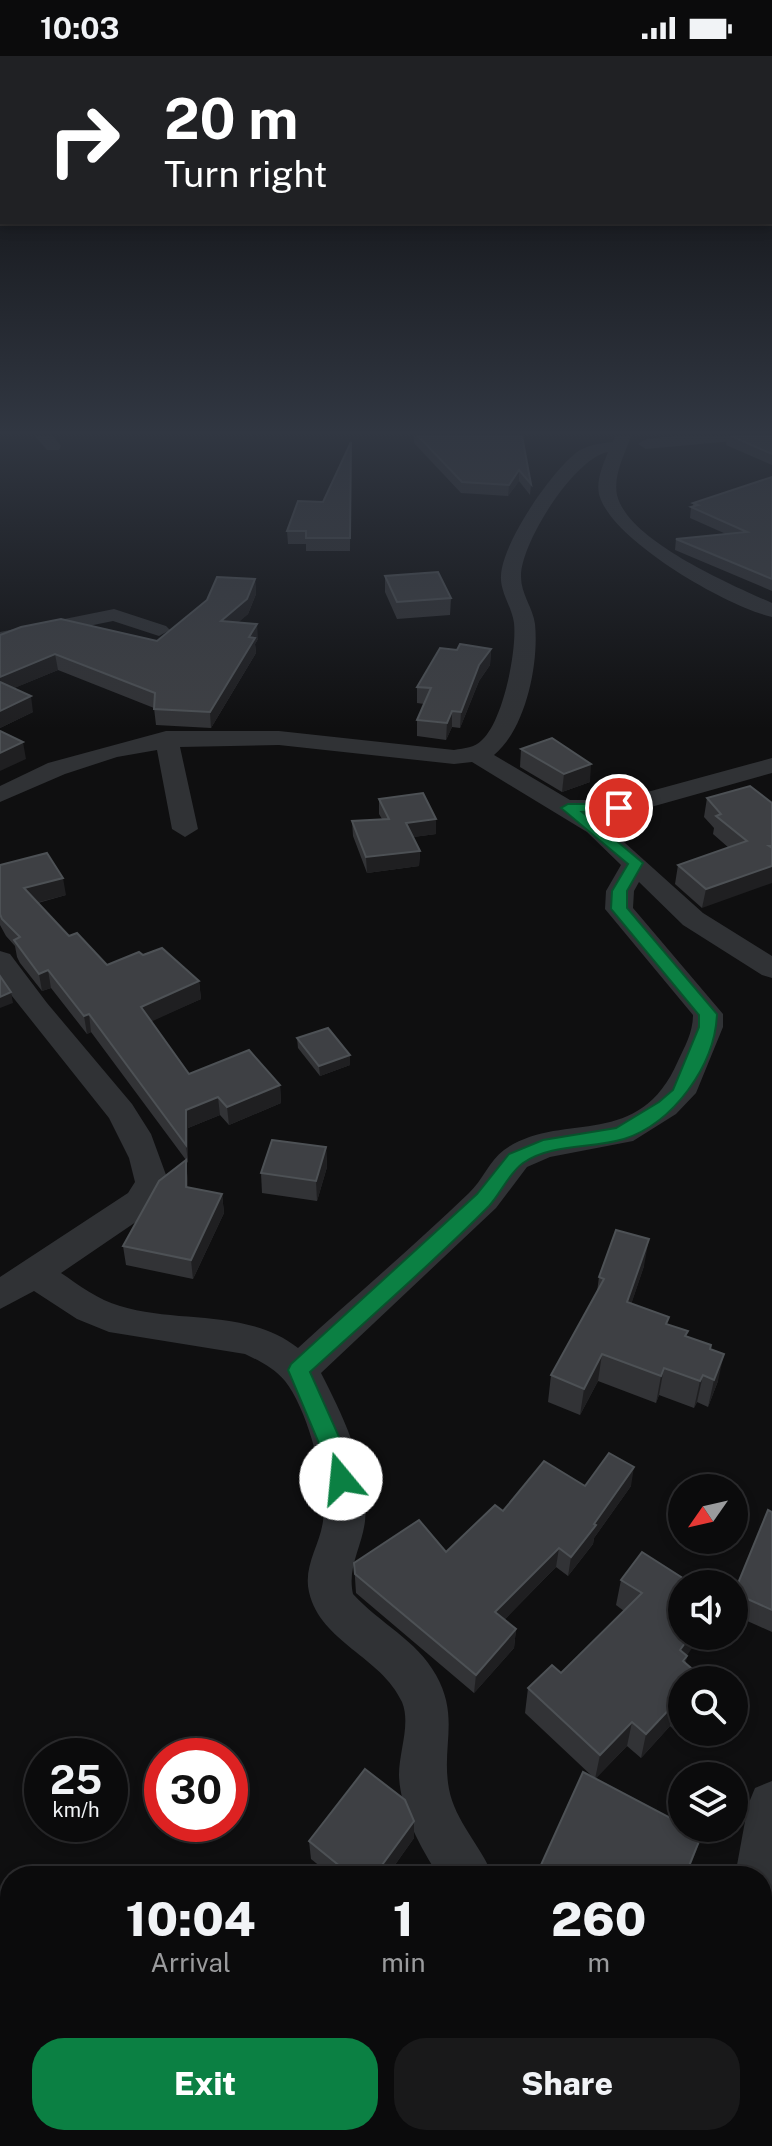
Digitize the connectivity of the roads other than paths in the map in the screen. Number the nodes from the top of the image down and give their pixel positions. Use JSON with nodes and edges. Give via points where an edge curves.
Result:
{"nodes":[{"id":1,"x":530,"y":534,"type":"edge"},
{"id":2,"x":638,"y":534,"type":"edge"},
{"id":3,"x":772,"y":611,"type":"edge"},
{"id":4,"x":159,"y":630,"type":"dead end"},
{"id":5,"x":0,"y":638,"type":"edge"},
{"id":6,"x":166,"y":738,"type":"junction"},
{"id":7,"x":476,"y":754,"type":"junction"},
{"id":8,"x":772,"y":765,"type":"edge"},
{"id":9,"x":0,"y":795,"type":"edge"},
{"id":10,"x":568,"y":808,"type":"junction"},
{"id":11,"x":185,"y":829,"type":"dead end"},
{"id":12,"x":636,"y":863,"type":"junction"},
{"id":13,"x":0,"y":960,"type":"edge"},
{"id":14,"x":772,"y":969,"type":"edge"},
{"id":15,"x":36,"y":1274,"type":"junction"},
{"id":16,"x":0,"y":1295,"type":"edge"},
{"id":17,"x":299,"y":1370,"type":"junction"},
{"id":18,"x":772,"y":1805,"type":"edge"},
{"id":19,"x":461,"y":1866,"type":"edge"},
{"id":20,"x":762,"y":1866,"type":"edge"}],
"edges":[{"from":1,"to":7,"type":"street","via":[[511,574],[524,622],[518,688],[493,746]]},
{"from":2,"to":3,"type":"street","via":[[668,557]]},
{"from":4,"to":5,"type":"street","via":[[114,615]]},
{"from":6,"to":7,"type":"street","via":[[254,736],[454,757]]},
{"from":6,"to":9,"type":"street","via":[[93,756]]},
{"from":6,"to":11,"type":"street"},
{"from":7,"to":10,"type":"street"},
{"from":8,"to":10,"type":"street","via":[[619,808]]},
{"from":10,"to":12,"type":"street"},
{"from":12,"to":14,"type":"street","via":[[693,919]]},
{"from":12,"to":17,"type":"street","via":[[620,891],[619,909],[708,1014],[708,1027],[680,1093],[621,1133],[543,1147],[515,1159],[484,1199]]},
{"from":13,"to":15,"type":"street","via":[[119,1108],[149,1163],[152,1183],[140,1202]]},
{"from":15,"to":16,"type":"street"},
{"from":15,"to":17,"type":"street","via":[[112,1319],[230,1335],[282,1355]]},
{"from":17,"to":19,"type":"street","via":[[333,1448],[343,1490],[346,1513],[327,1576],[329,1594],[338,1610],[421,1691],[430,1720],[423,1775],[428,1802]]},
{"from":18,"to":20,"type":"street"}]}
